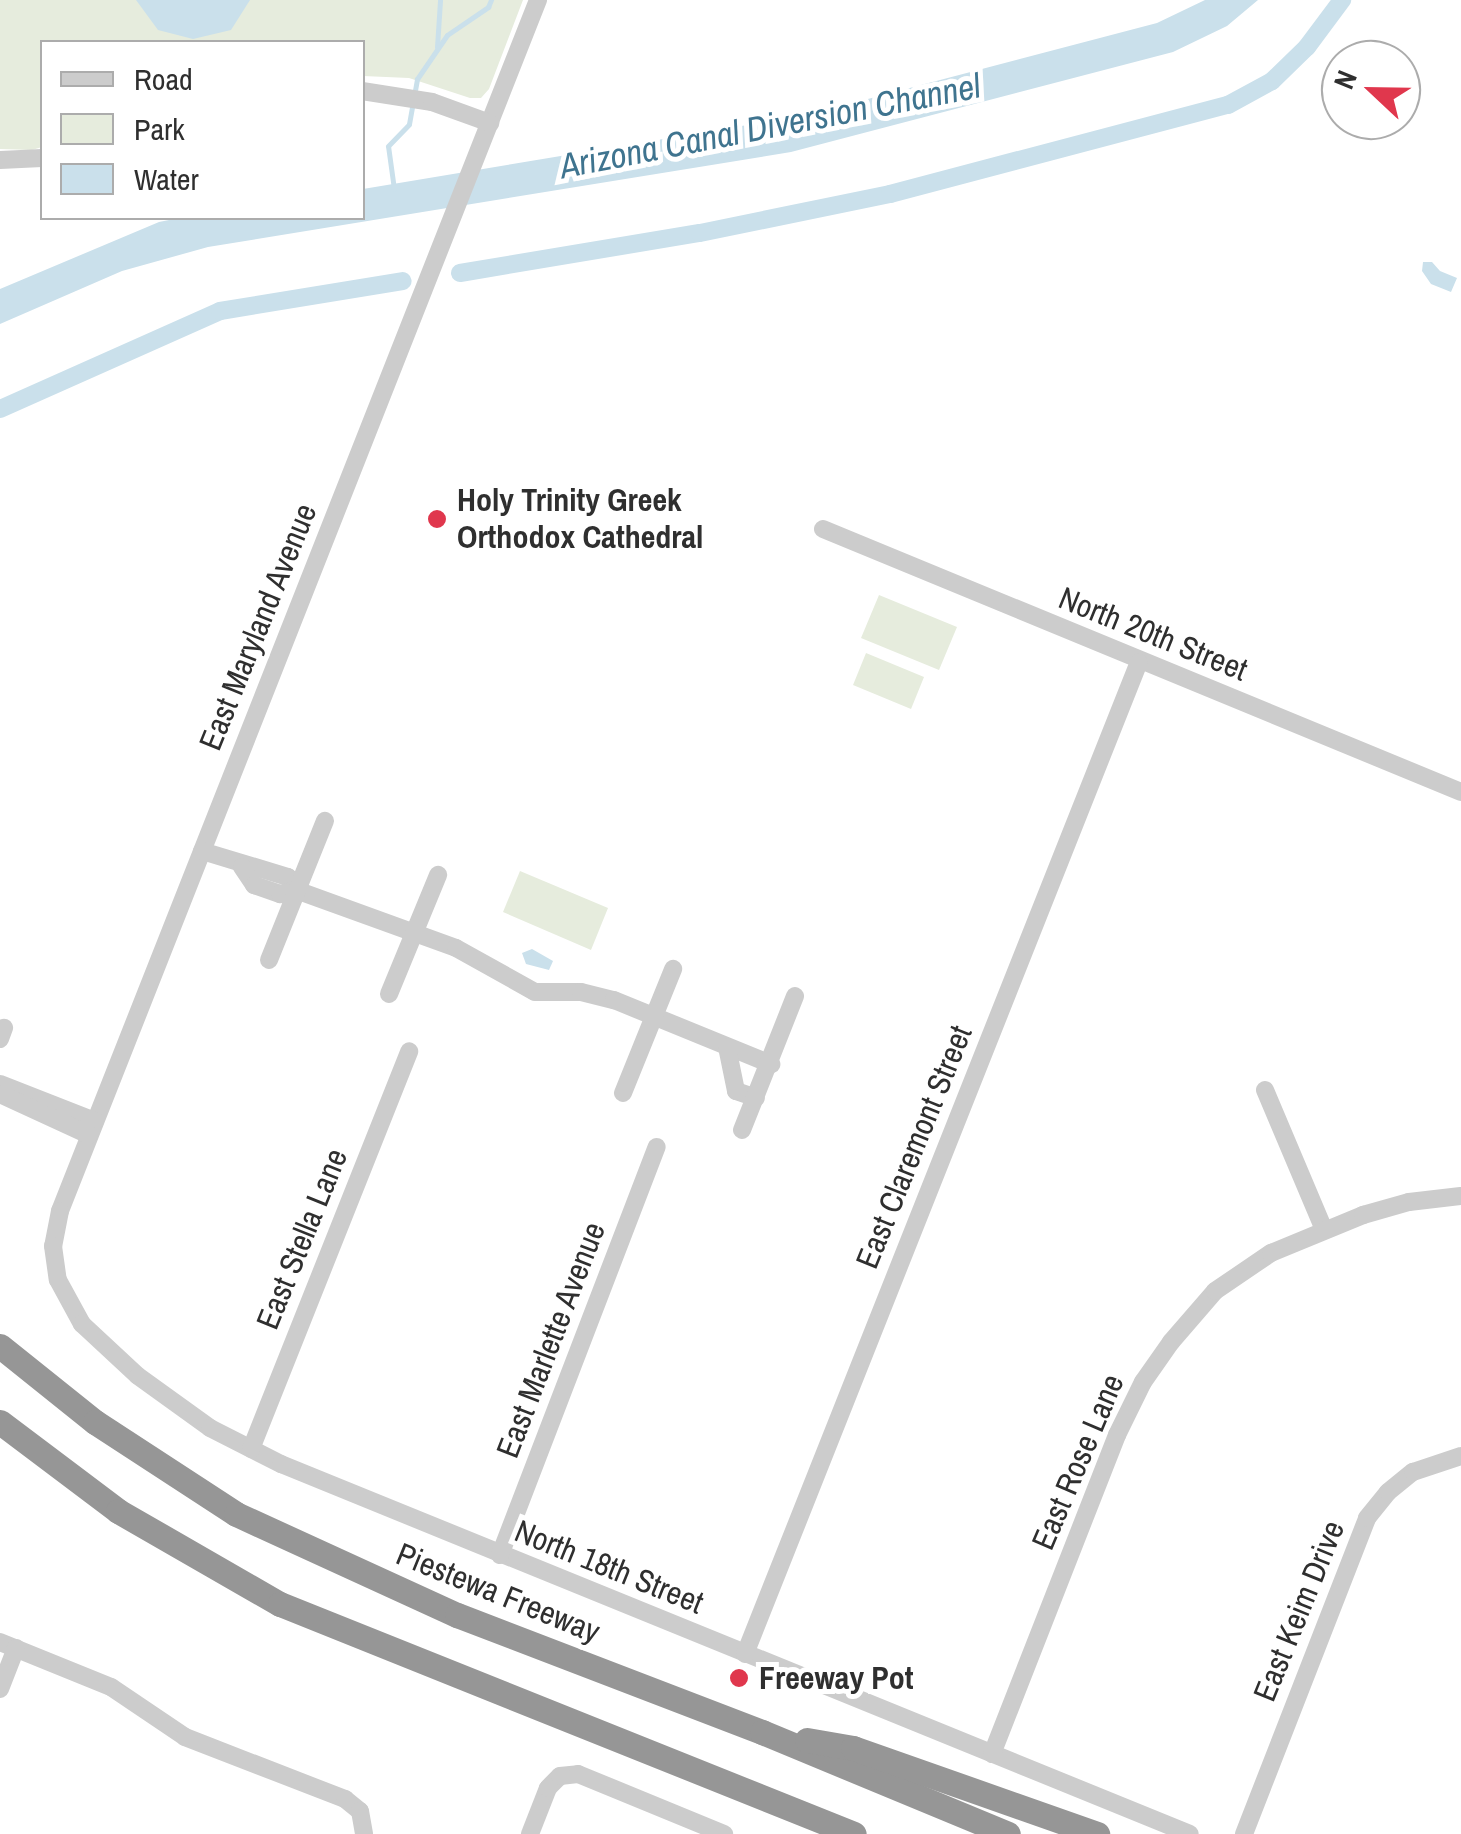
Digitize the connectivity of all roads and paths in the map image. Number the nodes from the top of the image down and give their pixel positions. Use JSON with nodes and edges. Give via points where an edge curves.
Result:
{"nodes":[{"id":1,"x":538,"y":0,"type":"edge"},
{"id":2,"x":365,"y":91,"type":"edge"},
{"id":3,"x":490,"y":123,"type":"junction"},
{"id":4,"x":40,"y":158,"type":"edge"},
{"id":5,"x":0,"y":160,"type":"edge"},
{"id":6,"x":822,"y":529,"type":"dead end"},
{"id":7,"x":1139,"y":662,"type":"junction"},
{"id":8,"x":1461,"y":792,"type":"edge"},
{"id":9,"x":325,"y":821,"type":"dead end"},
{"id":10,"x":202,"y":852,"type":"junction"},
{"id":11,"x":438,"y":876,"type":"dead end"},
{"id":12,"x":296,"y":890,"type":"junction"},
{"id":13,"x":413,"y":932,"type":"junction"},
{"id":14,"x":269,"y":960,"type":"dead end"},
{"id":15,"x":673,"y":969,"type":"dead end"},
{"id":16,"x":389,"y":994,"type":"dead end"},
{"id":17,"x":795,"y":996,"type":"dead end"},
{"id":18,"x":654,"y":1017,"type":"junction"},
{"id":19,"x":726,"y":1047,"type":"junction"},
{"id":20,"x":408,"y":1051,"type":"dead end"},
{"id":21,"x":771,"y":1064,"type":"junction"},
{"id":22,"x":1265,"y":1090,"type":"dead end"},
{"id":23,"x":6,"y":1091,"type":"edge"},
{"id":24,"x":623,"y":1093,"type":"dead end"},
{"id":25,"x":756,"y":1098,"type":"junction"},
{"id":26,"x":92,"y":1128,"type":"junction"},
{"id":27,"x":742,"y":1130,"type":"dead end"},
{"id":28,"x":657,"y":1147,"type":"dead end"},
{"id":29,"x":1461,"y":1196,"type":"edge"},
{"id":30,"x":1324,"y":1230,"type":"junction"},
{"id":31,"x":58,"y":1280,"type":"joint"},
{"id":32,"x":0,"y":1346,"type":"edge"},
{"id":33,"x":0,"y":1422,"type":"edge"},
{"id":34,"x":252,"y":1449,"type":"junction"},
{"id":35,"x":1461,"y":1456,"type":"edge"},
{"id":36,"x":500,"y":1555,"type":"junction"},
{"id":37,"x":8,"y":1645,"type":"edge"},
{"id":38,"x":746,"y":1654,"type":"junction"},
{"id":39,"x":0,"y":1689,"type":"edge"},
{"id":40,"x":762,"y":1732,"type":"junction"},
{"id":41,"x":992,"y":1754,"type":"junction"},
{"id":42,"x":752,"y":1793,"type":"junction"},
{"id":43,"x":364,"y":1834,"type":"edge"},
{"id":44,"x":530,"y":1834,"type":"edge"},
{"id":45,"x":724,"y":1834,"type":"edge"},
{"id":46,"x":822,"y":1834,"type":"edge"},
{"id":47,"x":854,"y":1834,"type":"edge"},
{"id":48,"x":1008,"y":1834,"type":"edge"},
{"id":49,"x":1096,"y":1834,"type":"edge"},
{"id":50,"x":1190,"y":1834,"type":"edge"},
{"id":51,"x":1244,"y":1834,"type":"edge"}],
"edges":[{"from":1,"to":3,"type":"street","name":"East Maryland Avenue"},
{"from":2,"to":3,"type":"street","via":[[432,102]]},
{"from":3,"to":10,"type":"street","name":"East Maryland Avenue"},
{"from":4,"to":5,"type":"street"},
{"from":6,"to":7,"type":"street","name":"North 20th Street"},
{"from":7,"to":8,"type":"street","name":"North 20th Street"},
{"from":7,"to":38,"type":"street","name":"East Claremont Street"},
{"from":9,"to":12,"type":"street"},
{"from":10,"to":12,"type":"street","via":[[288,877]]},
{"from":10,"to":26,"type":"street","name":"East Maryland Avenue"},
{"from":11,"to":13,"type":"street"},
{"from":12,"to":13,"type":"street"},
{"from":12,"to":14,"type":"street"},
{"from":13,"to":16,"type":"street"},
{"from":13,"to":18,"type":"street","via":[[535,992],[581,992]]},
{"from":15,"to":18,"type":"street"},
{"from":17,"to":21,"type":"street"},
{"from":18,"to":19,"type":"street"},
{"from":18,"to":24,"type":"street"},
{"from":19,"to":21,"type":"street"},
{"from":19,"to":25,"type":"street","via":[[736,1091]]},
{"from":20,"to":34,"type":"street","name":"East Stella Lane"},
{"from":21,"to":25,"type":"street"},
{"from":22,"to":30,"type":"street"},
{"from":23,"to":26,"type":"street"},
{"from":25,"to":27,"type":"street"},
{"from":26,"to":31,"type":"street","name":"East Maryland Avenue","via":[[56,1229]]},
{"from":28,"to":36,"type":"street","name":"East Marlette Avenue"},
{"from":29,"to":30,"type":"street","name":"East Rose Lane","via":[[1409,1202]]},
{"from":30,"to":41,"type":"street","name":"East Rose Lane","via":[[1271,1253],[1215,1291],[1143,1382]]},
{"from":31,"to":34,"type":"street","name":"North 18th Street","via":[[71,1309],[106,1349],[187,1414]]},
{"from":32,"to":40,"type":"highway","name":"Piestewa Freeway","via":[[95,1422],[236,1514],[458,1615]]},
{"from":33,"to":42,"type":"highway","via":[[118,1512],[280,1604]]},
{"from":34,"to":36,"type":"street","name":"North 18th Street"},
{"from":35,"to":51,"type":"street","name":"East Keim Drive","via":[[1412,1472],[1367,1518]]},
{"from":36,"to":38,"type":"street","name":"North 18th Street"},
{"from":37,"to":39,"type":"street"},
{"from":37,"to":43,"type":"street","via":[[111,1687],[186,1736],[345,1799],[360,1810]]},
{"from":38,"to":41,"type":"street","name":"North 18th Street"},
{"from":40,"to":48,"type":"highway","name":"Piestewa Freeway"},
{"from":40,"to":49,"type":"highway","via":[[853,1748]]},
{"from":41,"to":50,"type":"street","name":"North 18th Street"},
{"from":42,"to":46,"type":"highway"},
{"from":42,"to":47,"type":"highway"},
{"from":44,"to":45,"type":"street","via":[[548,1788],[560,1776],[578,1774]]}]}
